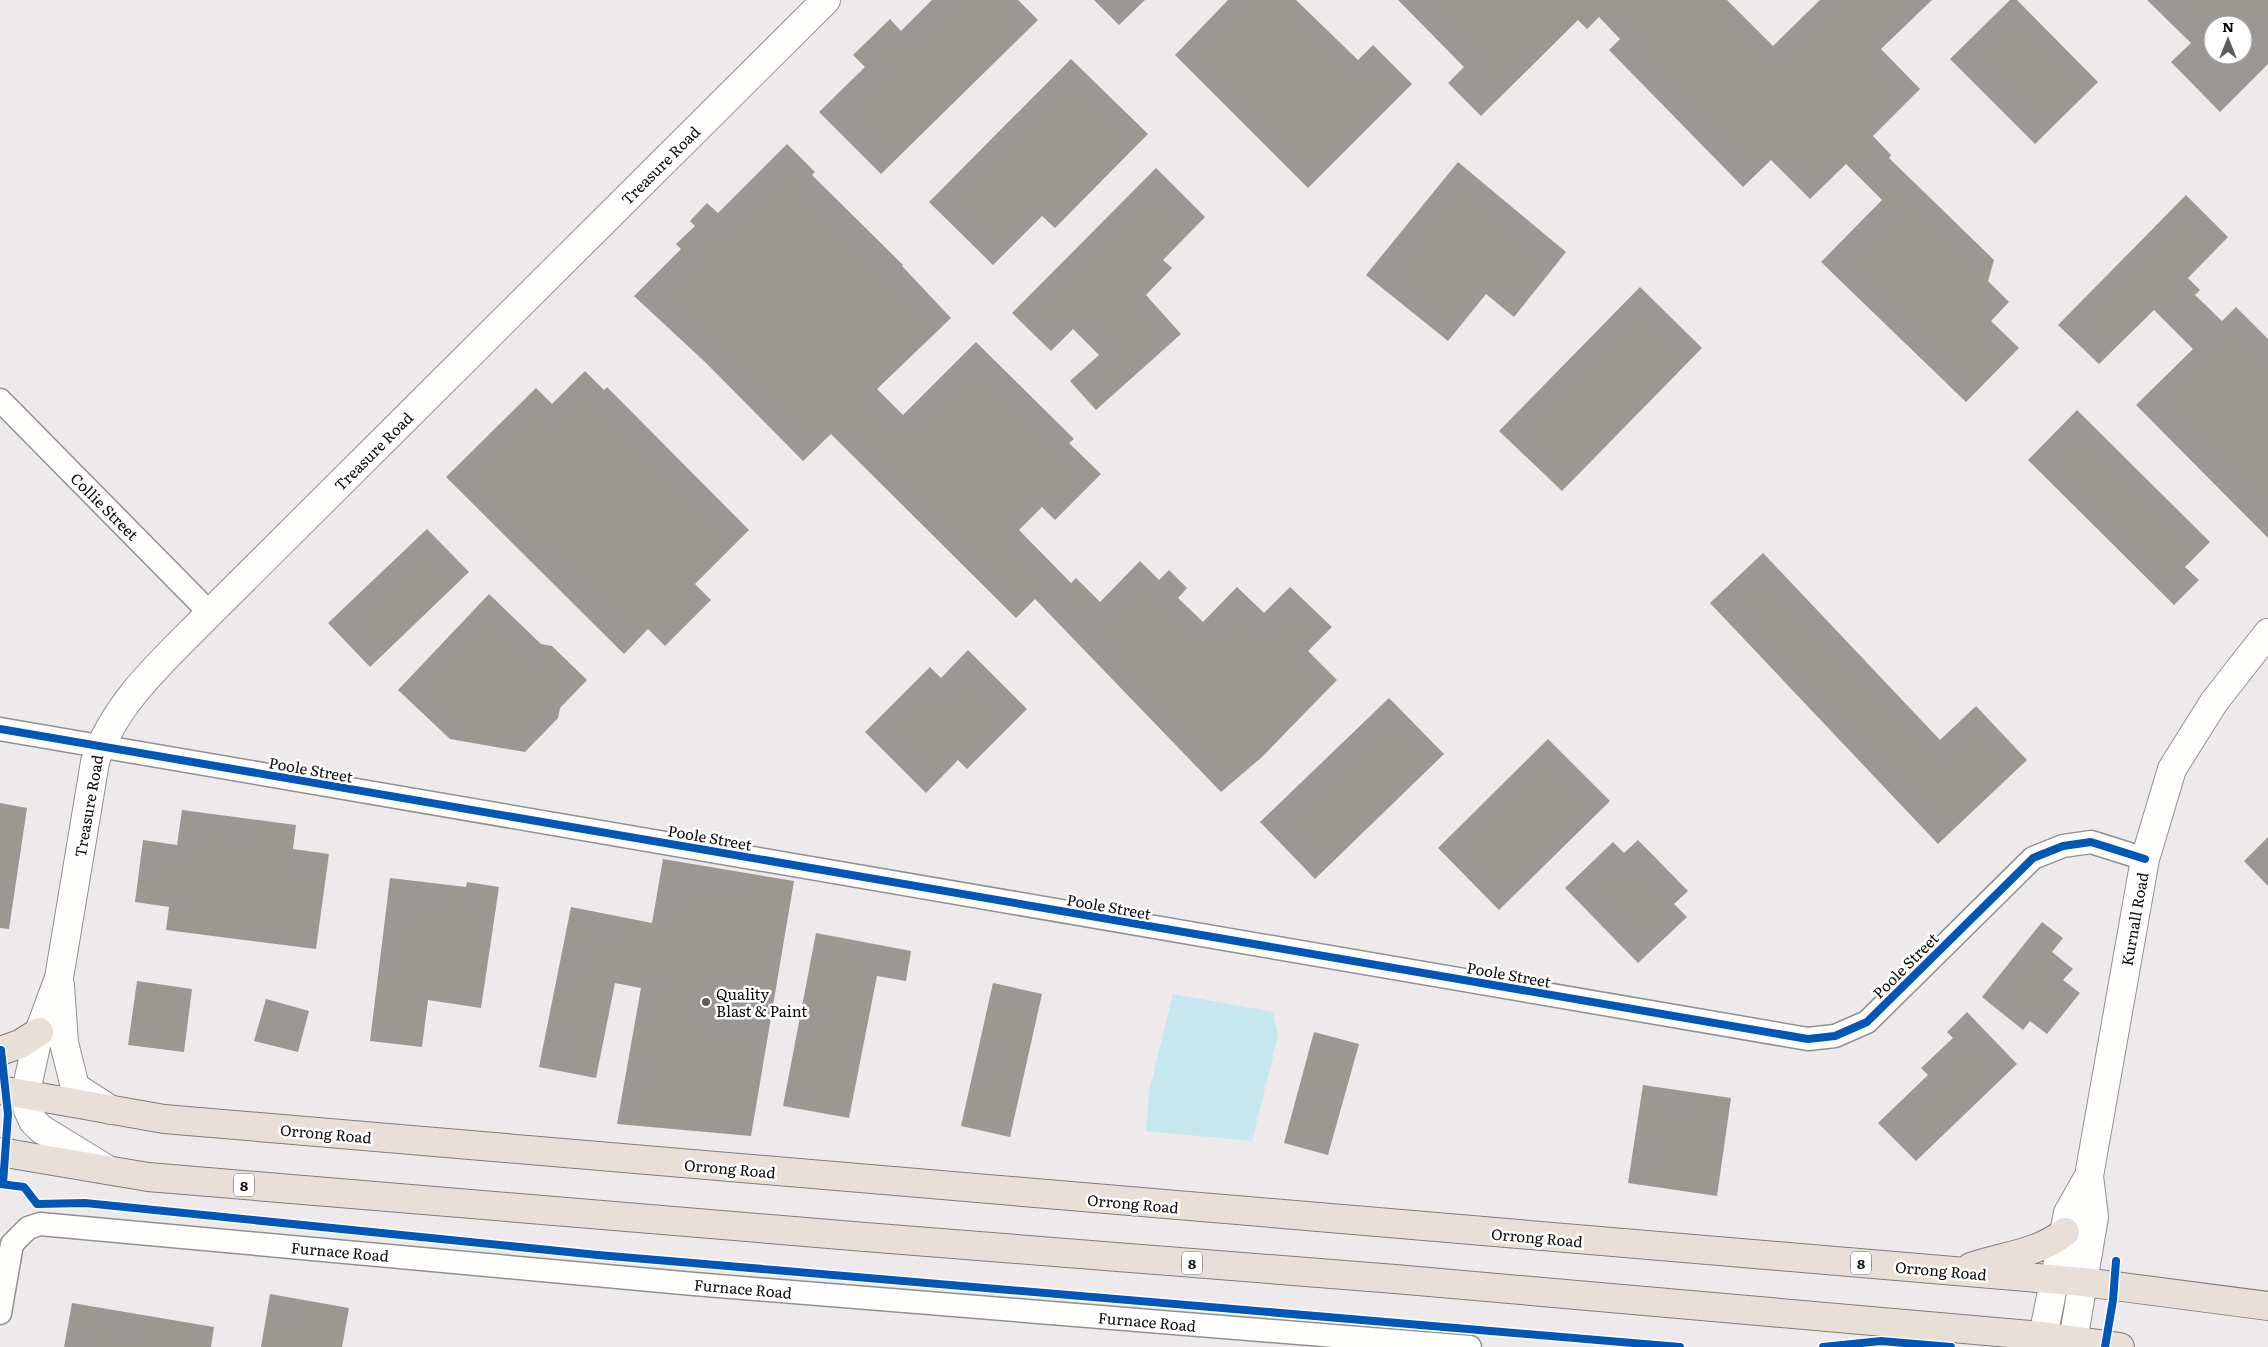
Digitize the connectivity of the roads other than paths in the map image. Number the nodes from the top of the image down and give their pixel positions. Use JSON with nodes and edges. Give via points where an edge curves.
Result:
{"nodes":[{"id":1,"x":826,"y":0,"type":"edge"},
{"id":2,"x":0,"y":400,"type":"edge"},
{"id":3,"x":210,"y":613,"type":"junction"},
{"id":4,"x":2268,"y":634,"type":"edge"},
{"id":5,"x":0,"y":729,"type":"edge"},
{"id":6,"x":99,"y":746,"type":"junction"},
{"id":7,"x":2145,"y":859,"type":"junction"},
{"id":8,"x":60,"y":978,"type":"junction"},
{"id":9,"x":39,"y":1032,"type":"junction"},
{"id":10,"x":0,"y":1051,"type":"edge"},
{"id":11,"x":13,"y":1093,"type":"edge"},
{"id":12,"x":112,"y":1111,"type":"junction"},
{"id":13,"x":0,"y":1152,"type":"edge"},
{"id":14,"x":110,"y":1171,"type":"junction"},
{"id":15,"x":2089,"y":1176,"type":"junction"},
{"id":16,"x":2065,"y":1232,"type":"junction"},
{"id":17,"x":1958,"y":1271,"type":"junction"},
{"id":18,"x":2055,"y":1280,"type":"junction"},
{"id":19,"x":2084,"y":1282,"type":"junction"},
{"id":20,"x":2268,"y":1306,"type":"edge"},
{"id":21,"x":0,"y":1313,"type":"edge"},
{"id":22,"x":2042,"y":1342,"type":"edge"},
{"id":23,"x":2072,"y":1344,"type":"edge"},
{"id":24,"x":1470,"y":1347,"type":"edge"},
{"id":25,"x":2120,"y":1347,"type":"edge"}],
"edges":[{"from":1,"to":3,"type":"street","name":"Treasure Road"},
{"from":2,"to":3,"type":"street","name":"Collie Street"},
{"from":3,"to":6,"type":"street","name":"Treasure Road","via":[[137,689]]},
{"from":4,"to":7,"type":"street","name":"Kurnall Road","via":[[2214,702],[2172,769]]},
{"from":5,"to":6,"type":"street","name":"Poole Street"},
{"from":6,"to":7,"type":"street","name":"Poole Street","via":[[1808,1039],[1835,1036],[1867,1022],[2033,858],[2063,846],[2091,842]]},
{"from":6,"to":8,"type":"street","name":"Treasure Road"},
{"from":7,"to":15,"type":"street","name":"Kurnall Road"},
{"from":8,"to":9,"type":"street","name":"Treasure Road"},
{"from":8,"to":12,"type":"street","name":"Treasure Road","via":[[64,1043],[75,1087]]},
{"from":9,"to":10,"type":"highway"},
{"from":9,"to":11,"type":"street","name":"Treasure Road"},
{"from":11,"to":12,"type":"highway","name":"Orrong Road","number":"8"},
{"from":11,"to":14,"type":"street","name":"Treasure Road","via":[[41,1129]]},
{"from":12,"to":17,"type":"highway","name":"Orrong Road","number":"8","via":[[164,1119]]},
{"from":13,"to":14,"type":"highway","number":"8"},
{"from":14,"to":22,"type":"highway","number":"8","via":[[148,1177],[865,1237],[1395,1278]]},
{"from":15,"to":16,"type":"street","name":"Kurnall Road","via":[[2068,1213]]},
{"from":15,"to":19,"type":"street","name":"Kurnall Road","via":[[2094,1217]]},
{"from":16,"to":17,"type":"highway","via":[[2036,1249]]},
{"from":16,"to":18,"type":"street","name":"Kurnall Road"},
{"from":17,"to":18,"type":"highway","name":"Orrong Road","number":"8"},
{"from":18,"to":19,"type":"highway","name":"Orrong Road","number":"8"},
{"from":18,"to":22,"type":"street","name":"Kurnall Road"},
{"from":19,"to":20,"type":"highway","name":"Orrong Road","number":"8"},
{"from":19,"to":23,"type":"street","name":"Kurnall Road"},
{"from":21,"to":24,"type":"street","name":"Furnace Road","via":[[12,1244],[28,1228],[55,1224],[694,1284]]},
{"from":22,"to":23,"type":"highway","number":"8"},
{"from":23,"to":25,"type":"highway","number":"8"}]}
